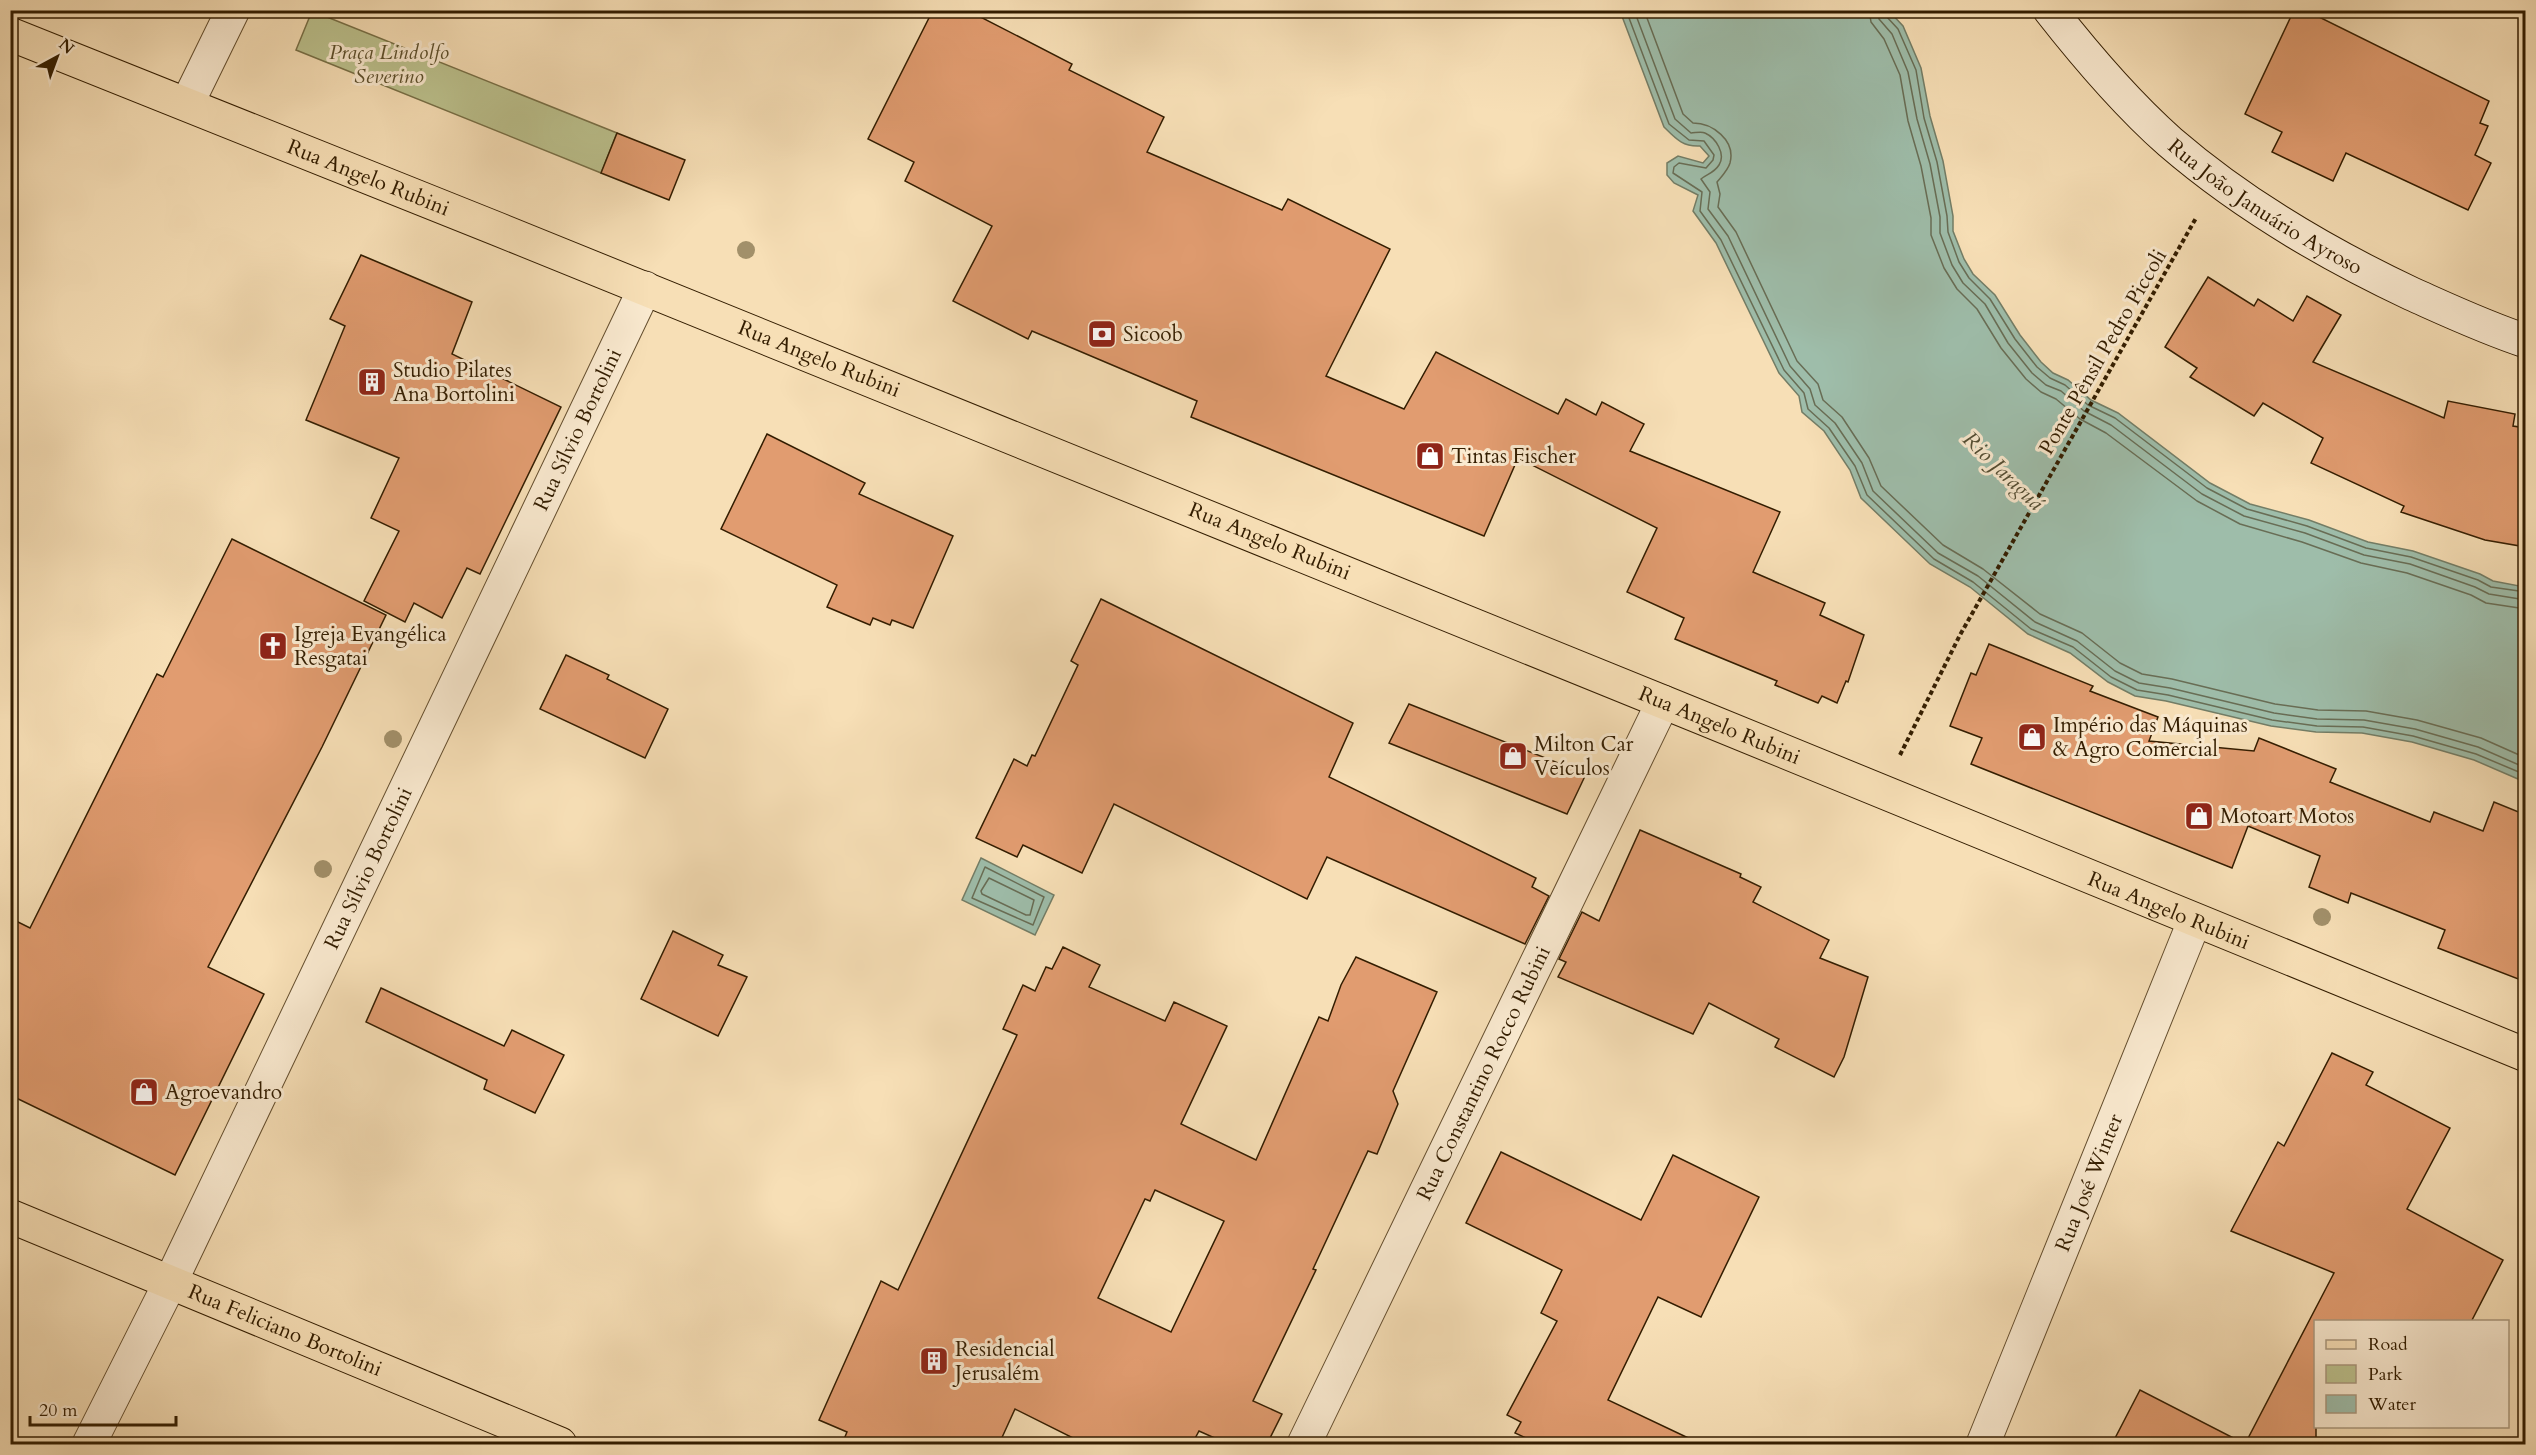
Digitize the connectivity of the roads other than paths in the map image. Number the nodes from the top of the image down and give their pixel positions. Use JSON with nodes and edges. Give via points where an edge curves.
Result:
{"nodes":[{"id":1,"x":233,"y":10,"type":"edge"},
{"id":2,"x":2050,"y":10,"type":"edge"},
{"id":3,"x":10,"y":34,"type":"edge"},
{"id":4,"x":187,"y":104,"type":"junction"},
{"id":5,"x":645,"y":288,"type":"junction"},
{"id":6,"x":2526,"y":341,"type":"edge"},
{"id":7,"x":1663,"y":702,"type":"junction"},
{"id":8,"x":2194,"y":922,"type":"junction"},
{"id":9,"x":2526,"y":1055,"type":"edge"},
{"id":10,"x":10,"y":1216,"type":"edge"},
{"id":11,"x":170,"y":1282,"type":"junction"},
{"id":12,"x":89,"y":1444,"type":"edge"},
{"id":13,"x":560,"y":1444,"type":"edge"},
{"id":14,"x":1304,"y":1444,"type":"edge"},
{"id":15,"x":1983,"y":1444,"type":"edge"}],
"edges":[{"from":1,"to":4,"type":"street"},
{"from":2,"to":6,"type":"street","name":"Rua João Januário Ayroso","via":[[2120,91],[2168,140],[2217,181],[2357,268],[2482,327]]},
{"from":3,"to":4,"type":"main road","name":"Rua Angelo Rubini"},
{"from":4,"to":5,"type":"main road","name":"Rua Angelo Rubini"},
{"from":5,"to":7,"type":"main road","name":"Rua Angelo Rubini"},
{"from":5,"to":11,"type":"street","name":"Rua Sílvio Bortolini"},
{"from":7,"to":8,"type":"main road","name":"Rua Angelo Rubini"},
{"from":7,"to":14,"type":"street","name":"Rua Constantino Rocco Rubini"},
{"from":8,"to":9,"type":"main road","name":"Rua Angelo Rubini"},
{"from":8,"to":15,"type":"street","name":"Rua José Winter"},
{"from":10,"to":11,"type":"main road","name":"Rua Feliciano Bortolini"},
{"from":11,"to":12,"type":"street","name":"Rua Sílvio Bortolini"},
{"from":11,"to":13,"type":"main road","name":"Rua Feliciano Bortolini"}]}
